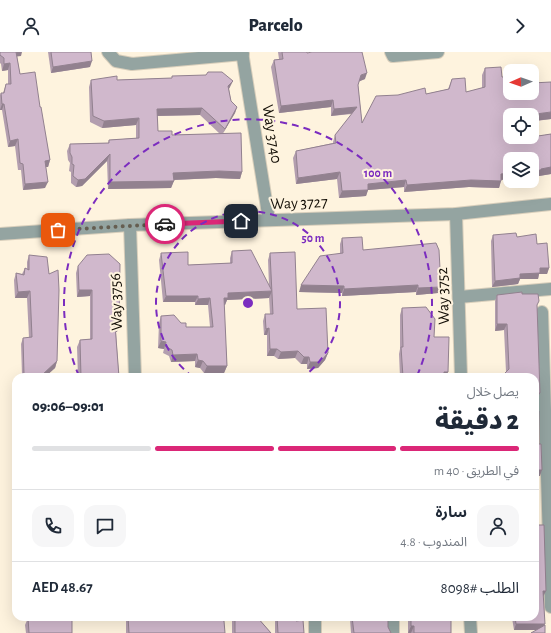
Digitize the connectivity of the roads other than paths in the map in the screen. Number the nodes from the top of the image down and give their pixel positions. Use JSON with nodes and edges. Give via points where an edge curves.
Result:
{"nodes":[{"id":1,"x":108,"y":52,"type":"edge"},
{"id":2,"x":391,"y":52,"type":"edge"},
{"id":3,"x":438,"y":52,"type":"edge"},
{"id":4,"x":242,"y":53,"type":"edge"},
{"id":5,"x":551,"y":204,"type":"edge"},
{"id":6,"x":456,"y":214,"type":"junction"},
{"id":7,"x":269,"y":220,"type":"junction"},
{"id":8,"x":130,"y":225,"type":"junction"},
{"id":9,"x":0,"y":234,"type":"edge"},
{"id":10,"x":551,"y":289,"type":"edge"},
{"id":11,"x":459,"y":297,"type":"junction"},
{"id":12,"x":542,"y":312,"type":"dead end"},
{"id":13,"x":135,"y":373,"type":"edge"},
{"id":14,"x":461,"y":373,"type":"edge"},
{"id":15,"x":544,"y":487,"type":"edge"},
{"id":16,"x":551,"y":607,"type":"edge"},
{"id":17,"x":315,"y":621,"type":"edge"},
{"id":18,"x":392,"y":621,"type":"edge"},
{"id":19,"x":470,"y":621,"type":"edge"},
{"id":20,"x":315,"y":633,"type":"edge"},
{"id":21,"x":393,"y":633,"type":"edge"},
{"id":22,"x":471,"y":633,"type":"edge"}],
"edges":[{"from":1,"to":4,"type":"street","via":[[116,61],[132,64]]},
{"from":2,"to":3,"type":"street","via":[[393,56]]},
{"from":4,"to":7,"type":"street","name":"Way 3740"},
{"from":5,"to":6,"type":"street","name":"Way 3727"},
{"from":6,"to":7,"type":"street","name":"Way 3727"},
{"from":6,"to":11,"type":"street","name":"Way 3752"},
{"from":7,"to":8,"type":"street","name":"Way 3727"},
{"from":8,"to":9,"type":"street","name":"Way 3727"},
{"from":8,"to":13,"type":"street","name":"Way 3756"},
{"from":10,"to":11,"type":"street"},
{"from":11,"to":14,"type":"street","name":"Way 3752"},
{"from":12,"to":15,"type":"street"},
{"from":15,"to":16,"type":"street"},
{"from":17,"to":20,"type":"street"},
{"from":18,"to":21,"type":"street"},
{"from":19,"to":22,"type":"street"}]}
